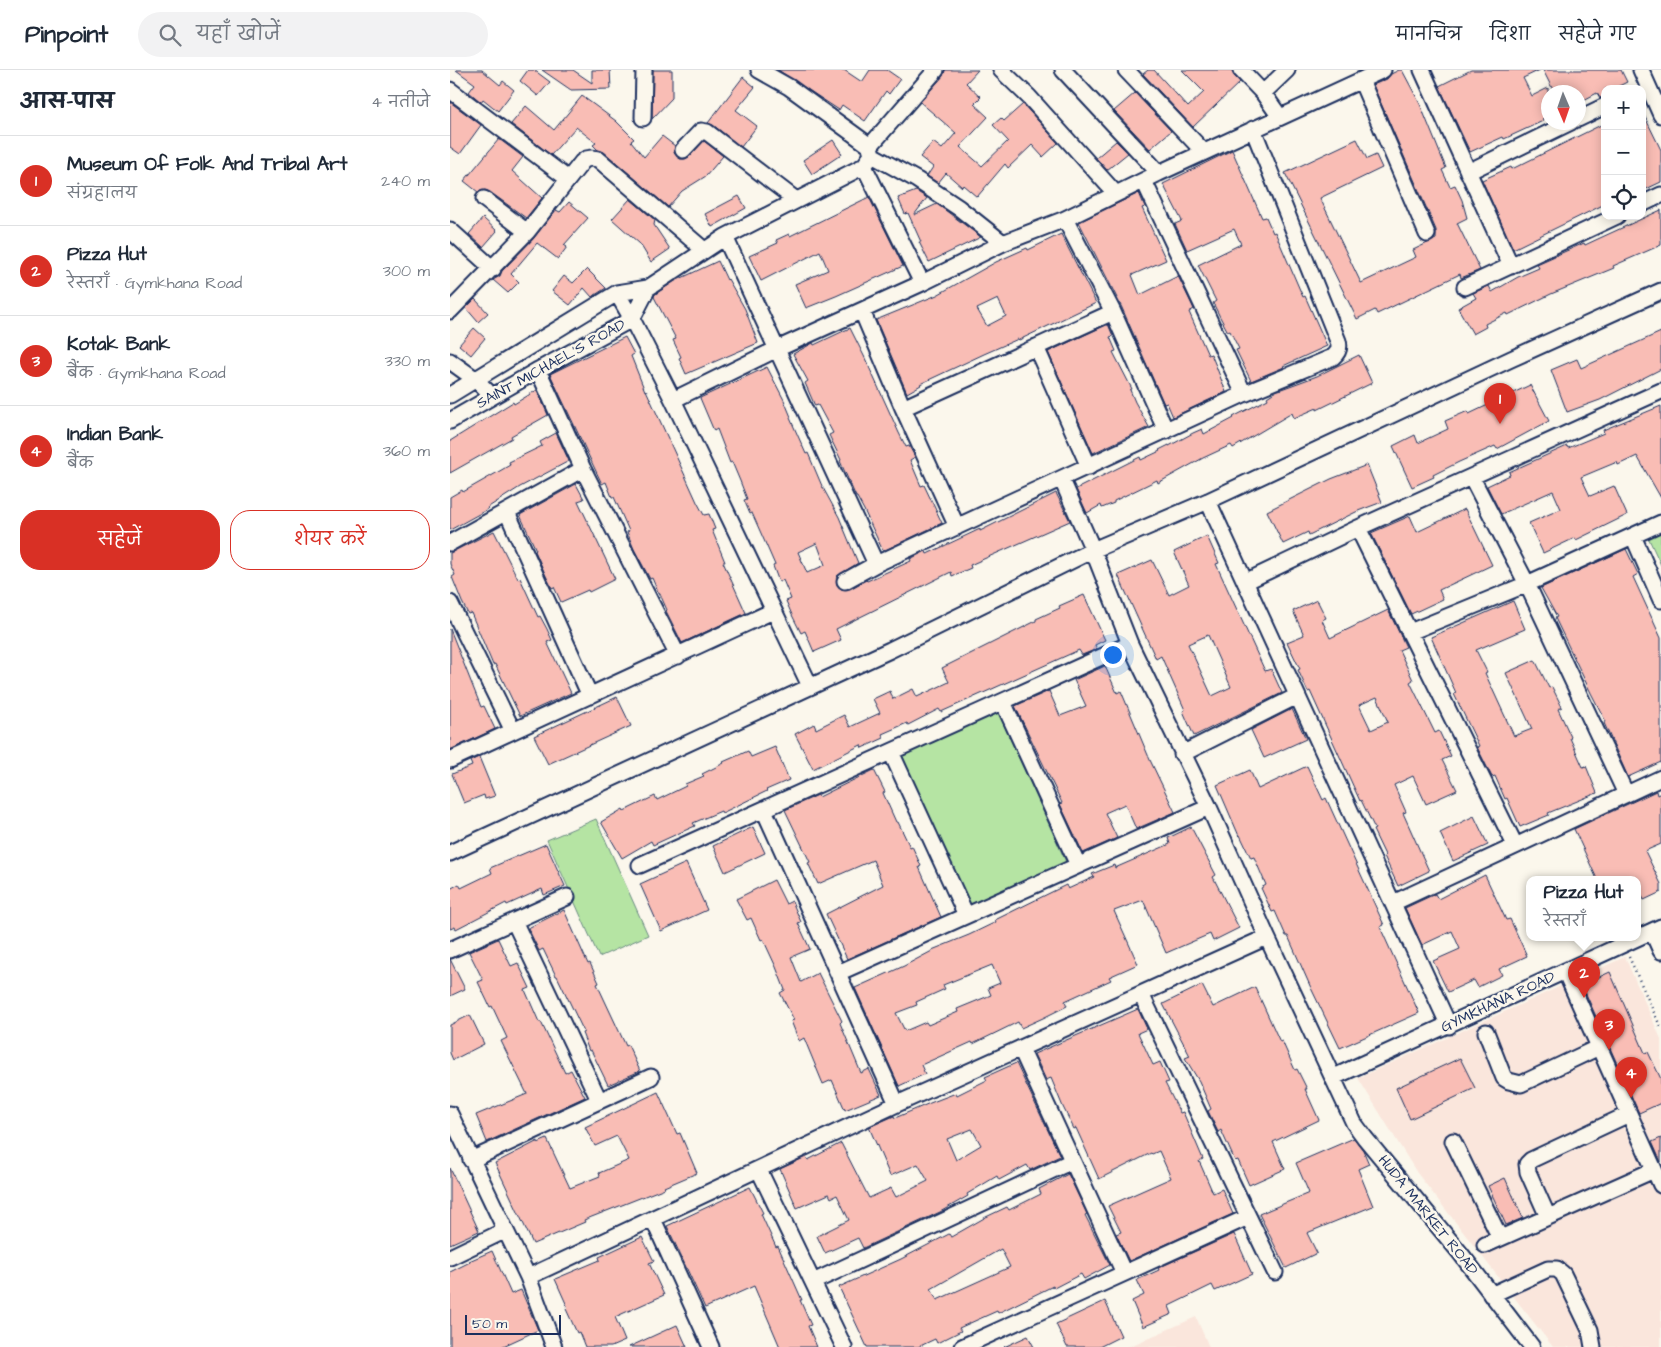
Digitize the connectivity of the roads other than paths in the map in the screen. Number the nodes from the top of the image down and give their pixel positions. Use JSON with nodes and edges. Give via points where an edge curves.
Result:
{"nodes":[{"id":1,"x":644,"y":70,"type":"edge"},
{"id":2,"x":759,"y":70,"type":"edge"},
{"id":3,"x":936,"y":70,"type":"edge"},
{"id":4,"x":1001,"y":70,"type":"edge"},
{"id":5,"x":1064,"y":70,"type":"edge"},
{"id":6,"x":1126,"y":70,"type":"edge"},
{"id":7,"x":1241,"y":70,"type":"edge"},
{"id":8,"x":1286,"y":70,"type":"edge"},
{"id":9,"x":1383,"y":70,"type":"edge"},
{"id":10,"x":1422,"y":70,"type":"edge"},
{"id":11,"x":1641,"y":70,"type":"edge"},
{"id":12,"x":1361,"y":80,"type":"junction"},
{"id":13,"x":1645,"y":85,"type":"edge"},
{"id":14,"x":1646,"y":89,"type":"edge"},
{"id":15,"x":450,"y":90,"type":"edge"},
{"id":16,"x":1263,"y":93,"type":"junction"},
{"id":17,"x":1601,"y":108,"type":"edge"},
{"id":18,"x":1586,"y":115,"type":"edge"},
{"id":19,"x":1661,"y":115,"type":"edge"},
{"id":20,"x":1280,"y":117,"type":"junction"},
{"id":21,"x":644,"y":118,"type":"dead end"},
{"id":22,"x":1253,"y":129,"type":"junction"},
{"id":23,"x":1555,"y":130,"type":"edge"},
{"id":24,"x":684,"y":150,"type":"dead end"},
{"id":25,"x":1204,"y":152,"type":"junction"},
{"id":26,"x":869,"y":156,"type":"junction"},
{"id":27,"x":1468,"y":172,"type":"junction"},
{"id":28,"x":1159,"y":173,"type":"junction"},
{"id":29,"x":568,"y":179,"type":"junction"},
{"id":30,"x":1144,"y":181,"type":"junction"},
{"id":31,"x":1116,"y":194,"type":"junction"},
{"id":32,"x":1661,"y":195,"type":"edge"},
{"id":33,"x":484,"y":199,"type":"dead end"},
{"id":34,"x":796,"y":200,"type":"junction"},
{"id":35,"x":1646,"y":202,"type":"edge"},
{"id":36,"x":1065,"y":219,"type":"junction"},
{"id":37,"x":1609,"y":220,"type":"edge"},
{"id":38,"x":450,"y":230,"type":"edge"},
{"id":39,"x":527,"y":232,"type":"junction"},
{"id":40,"x":1426,"y":234,"type":"dead end"},
{"id":41,"x":725,"y":237,"type":"junction"},
{"id":42,"x":1003,"y":243,"type":"junction"},
{"id":43,"x":704,"y":250,"type":"junction"},
{"id":44,"x":1511,"y":266,"type":"junction"},
{"id":45,"x":493,"y":269,"type":"junction"},
{"id":46,"x":922,"y":283,"type":"junction"},
{"id":47,"x":1465,"y":287,"type":"dead end"},
{"id":48,"x":648,"y":288,"type":"junction"},
{"id":49,"x":1661,"y":291,"type":"edge"},
{"id":50,"x":617,"y":293,"type":"junction"},
{"id":51,"x":862,"y":311,"type":"junction"},
{"id":52,"x":450,"y":312,"type":"edge"},
{"id":53,"x":1113,"y":312,"type":"junction"},
{"id":54,"x":632,"y":319,"type":"junction"},
{"id":55,"x":1036,"y":347,"type":"junction"},
{"id":56,"x":777,"y":349,"type":"junction"},
{"id":57,"x":450,"y":361,"type":"edge"},
{"id":58,"x":538,"y":370,"type":"junction"},
{"id":59,"x":475,"y":379,"type":"junction"},
{"id":60,"x":1661,"y":392,"type":"edge"},
{"id":61,"x":1244,"y":394,"type":"junction"},
{"id":62,"x":450,"y":395,"type":"edge"},
{"id":63,"x":492,"y":396,"type":"junction"},
{"id":64,"x":673,"y":400,"type":"junction"},
{"id":65,"x":902,"y":408,"type":"junction"},
{"id":66,"x":450,"y":421,"type":"edge"},
{"id":67,"x":1166,"y":431,"type":"junction"},
{"id":68,"x":1089,"y":467,"type":"junction"},
{"id":69,"x":583,"y":469,"type":"junction"},
{"id":70,"x":1472,"y":478,"type":"junction"},
{"id":71,"x":1062,"y":480,"type":"junction"},
{"id":72,"x":1208,"y":501,"type":"junction"},
{"id":73,"x":507,"y":512,"type":"junction"},
{"id":74,"x":1661,"y":523,"type":"edge"},
{"id":75,"x":957,"y":527,"type":"junction"},
{"id":76,"x":1358,"y":528,"type":"junction"},
{"id":77,"x":1633,"y":536,"type":"junction"},
{"id":78,"x":450,"y":543,"type":"edge"},
{"id":79,"x":1093,"y":550,"type":"junction"},
{"id":80,"x":876,"y":564,"type":"junction"},
{"id":81,"x":845,"y":581,"type":"dead end"},
{"id":82,"x":1245,"y":582,"type":"junction"},
{"id":83,"x":1527,"y":584,"type":"junction"},
{"id":84,"x":1661,"y":600,"type":"edge"},
{"id":85,"x":450,"y":603,"type":"edge"},
{"id":86,"x":773,"y":612,"type":"junction"},
{"id":87,"x":1410,"y":632,"type":"junction"},
{"id":88,"x":1130,"y":644,"type":"junction"},
{"id":89,"x":678,"y":656,"type":"junction"},
{"id":90,"x":810,"y":686,"type":"junction"},
{"id":91,"x":590,"y":696,"type":"junction"},
{"id":92,"x":1297,"y":696,"type":"junction"},
{"id":93,"x":1003,"y":702,"type":"junction"},
{"id":94,"x":513,"y":731,"type":"junction"},
{"id":95,"x":891,"y":752,"type":"junction"},
{"id":96,"x":1182,"y":754,"type":"junction"},
{"id":97,"x":450,"y":760,"type":"edge"},
{"id":98,"x":1661,"y":778,"type":"edge"},
{"id":99,"x":1626,"y":794,"type":"junction"},
{"id":100,"x":1208,"y":807,"type":"junction"},
{"id":101,"x":764,"y":810,"type":"junction"},
{"id":102,"x":1514,"y":845,"type":"junction"},
{"id":103,"x":450,"y":853,"type":"edge"},
{"id":104,"x":1078,"y":865,"type":"junction"},
{"id":105,"x":640,"y":866,"type":"dead end"},
{"id":106,"x":567,"y":897,"type":"dead end"},
{"id":107,"x":1393,"y":903,"type":"junction"},
{"id":108,"x":966,"y":915,"type":"junction"},
{"id":109,"x":514,"y":921,"type":"junction"},
{"id":110,"x":1656,"y":929,"type":"edge"},
{"id":111,"x":1267,"y":936,"type":"junction"},
{"id":112,"x":1641,"y":936,"type":"edge"},
{"id":113,"x":1630,"y":941,"type":"edge"},
{"id":114,"x":450,"y":950,"type":"edge"},
{"id":115,"x":1661,"y":952,"type":"edge"},
{"id":116,"x":1565,"y":971,"type":"junction"},
{"id":117,"x":838,"y":972,"type":"junction"},
{"id":118,"x":1140,"y":994,"type":"junction"},
{"id":119,"x":1448,"y":1026,"type":"junction"},
{"id":120,"x":1486,"y":1032,"type":"dead end"},
{"id":121,"x":1599,"y":1047,"type":"junction"},
{"id":122,"x":1021,"y":1049,"type":"junction"},
{"id":123,"x":651,"y":1077,"type":"dead end"},
{"id":124,"x":1334,"y":1077,"type":"junction"},
{"id":125,"x":598,"y":1100,"type":"junction"},
{"id":126,"x":897,"y":1104,"type":"junction"},
{"id":127,"x":450,"y":1114,"type":"edge"},
{"id":128,"x":1628,"y":1114,"type":"junction"},
{"id":129,"x":1453,"y":1141,"type":"dead end"},
{"id":130,"x":471,"y":1160,"type":"junction"},
{"id":131,"x":1072,"y":1161,"type":"junction"},
{"id":132,"x":758,"y":1170,"type":"junction"},
{"id":133,"x":1654,"y":1170,"type":"junction"},
{"id":134,"x":1661,"y":1185,"type":"edge"},
{"id":135,"x":1248,"y":1216,"type":"junction"},
{"id":136,"x":1548,"y":1217,"type":"junction"},
{"id":137,"x":653,"y":1219,"type":"junction"},
{"id":138,"x":504,"y":1231,"type":"junction"},
{"id":139,"x":1500,"y":1238,"type":"junction"},
{"id":140,"x":1485,"y":1245,"type":"dead end"},
{"id":141,"x":450,"y":1256,"type":"edge"},
{"id":142,"x":1274,"y":1272,"type":"dead end"},
{"id":143,"x":1124,"y":1273,"type":"junction"},
{"id":144,"x":528,"y":1277,"type":"junction"},
{"id":145,"x":813,"y":1282,"type":"junction"},
{"id":146,"x":1491,"y":1294,"type":"junction"},
{"id":147,"x":550,"y":1346,"type":"edge"},
{"id":148,"x":711,"y":1347,"type":"edge"},
{"id":149,"x":844,"y":1347,"type":"edge"},
{"id":150,"x":962,"y":1347,"type":"edge"},
{"id":151,"x":1532,"y":1347,"type":"edge"},
{"id":152,"x":1593,"y":1347,"type":"edge"}],
"edges":[{"from":1,"to":21,"type":"street"},
{"from":2,"to":26,"type":"street","via":[[788,87]]},
{"from":3,"to":26,"type":"street"},
{"from":4,"to":31,"type":"street"},
{"from":5,"to":28,"type":"street"},
{"from":6,"to":25,"type":"street"},
{"from":7,"to":16,"type":"street"},
{"from":8,"to":16,"type":"street"},
{"from":9,"to":12,"type":"street"},
{"from":10,"to":27,"type":"street"},
{"from":11,"to":13,"type":"street"},
{"from":12,"to":20,"type":"street"},
{"from":12,"to":40,"type":"street"},
{"from":14,"to":19,"type":"street"},
{"from":15,"to":29,"type":"street"},
{"from":16,"to":20,"type":"street"},
{"from":17,"to":18,"type":"street"},
{"from":20,"to":22,"type":"street"},
{"from":22,"to":25,"type":"street"},
{"from":22,"to":61,"type":"street","via":[[1340,347],[1332,357]]},
{"from":23,"to":27,"type":"street"},
{"from":24,"to":34,"type":"street","via":[[701,132],[707,132]]},
{"from":25,"to":28,"type":"street"},
{"from":26,"to":34,"type":"street"},
{"from":26,"to":42,"type":"street","via":[[918,180]]},
{"from":26,"to":46,"type":"street"},
{"from":27,"to":44,"type":"street"},
{"from":28,"to":30,"type":"street"},
{"from":29,"to":39,"type":"street"},
{"from":29,"to":43,"type":"street","via":[[586,159],[598,159]]},
{"from":30,"to":31,"type":"street"},
{"from":30,"to":61,"type":"street"},
{"from":31,"to":36,"type":"street"},
{"from":32,"to":35,"type":"street"},
{"from":33,"to":39,"type":"street"},
{"from":34,"to":41,"type":"street"},
{"from":36,"to":42,"type":"street"},
{"from":36,"to":53,"type":"street"},
{"from":37,"to":44,"type":"street"},
{"from":38,"to":45,"type":"street"},
{"from":39,"to":45,"type":"street"},
{"from":41,"to":43,"type":"street"},
{"from":41,"to":56,"type":"street"},
{"from":42,"to":46,"type":"street"},
{"from":43,"to":48,"type":"street"},
{"from":44,"to":47,"type":"street"},
{"from":45,"to":52,"type":"street"},
{"from":46,"to":51,"type":"street"},
{"from":48,"to":50,"type":"street","name":"SAINT MICHAEL'S ROAD"},
{"from":48,"to":54,"type":"street","name":"SAINT MICHAEL'S ROAD"},
{"from":49,"to":72,"type":"street"},
{"from":50,"to":54,"type":"street"},
{"from":50,"to":59,"type":"street","name":"SAINT MICHAEL'S ROAD"},
{"from":51,"to":56,"type":"street"},
{"from":51,"to":65,"type":"street"},
{"from":53,"to":55,"type":"street"},
{"from":53,"to":67,"type":"street"},
{"from":54,"to":58,"type":"street","name":"SAINT MICHAEL'S ROAD"},
{"from":54,"to":64,"type":"street"},
{"from":55,"to":65,"type":"street"},
{"from":55,"to":68,"type":"street"},
{"from":56,"to":64,"type":"street"},
{"from":56,"to":80,"type":"street"},
{"from":57,"to":59,"type":"street"},
{"from":58,"to":63,"type":"street","name":"SAINT MICHAEL'S ROAD"},
{"from":58,"to":69,"type":"street"},
{"from":59,"to":62,"type":"street","name":"SAINT MICHAEL'S ROAD"},
{"from":59,"to":63,"type":"street"},
{"from":60,"to":70,"type":"street"},
{"from":61,"to":67,"type":"street"},
{"from":63,"to":66,"type":"street","name":"SAINT MICHAEL'S ROAD"},
{"from":64,"to":86,"type":"street"},
{"from":65,"to":75,"type":"street"},
{"from":67,"to":68,"type":"street"},
{"from":68,"to":71,"type":"street"},
{"from":69,"to":73,"type":"street"},
{"from":69,"to":89,"type":"street"},
{"from":70,"to":76,"type":"street"},
{"from":70,"to":83,"type":"street"},
{"from":71,"to":75,"type":"street"},
{"from":71,"to":79,"type":"street","name":"HUDA MARKET ROAD"},
{"from":72,"to":79,"type":"street"},
{"from":72,"to":82,"type":"street"},
{"from":73,"to":78,"type":"street"},
{"from":73,"to":91,"type":"street"},
{"from":74,"to":77,"type":"street"},
{"from":75,"to":80,"type":"street"},
{"from":76,"to":82,"type":"street"},
{"from":76,"to":87,"type":"street"},
{"from":77,"to":83,"type":"street"},
{"from":77,"to":84,"type":"street"},
{"from":79,"to":88,"type":"street","name":"HUDA MARKET ROAD"},
{"from":79,"to":90,"type":"street"},
{"from":80,"to":81,"type":"street"},
{"from":82,"to":92,"type":"street"},
{"from":83,"to":87,"type":"street"},
{"from":83,"to":99,"type":"street"},
{"from":85,"to":94,"type":"street"},
{"from":86,"to":89,"type":"street"},
{"from":86,"to":90,"type":"street"},
{"from":87,"to":102,"type":"street"},
{"from":88,"to":93,"type":"street"},
{"from":88,"to":96,"type":"street","name":"HUDA MARKET ROAD"},
{"from":89,"to":91,"type":"street"},
{"from":90,"to":103,"type":"street"},
{"from":91,"to":94,"type":"street"},
{"from":92,"to":96,"type":"street"},
{"from":92,"to":107,"type":"street"},
{"from":93,"to":95,"type":"street"},
{"from":93,"to":104,"type":"street"},
{"from":94,"to":97,"type":"street"},
{"from":95,"to":101,"type":"street"},
{"from":95,"to":108,"type":"street"},
{"from":96,"to":100,"type":"street","name":"HUDA MARKET ROAD"},
{"from":98,"to":99,"type":"street"},
{"from":99,"to":102,"type":"street"},
{"from":100,"to":104,"type":"street"},
{"from":100,"to":111,"type":"street","name":"HUDA MARKET ROAD"},
{"from":101,"to":105,"type":"street"},
{"from":101,"to":117,"type":"street"},
{"from":102,"to":107,"type":"street"},
{"from":104,"to":108,"type":"street"},
{"from":106,"to":109,"type":"street"},
{"from":107,"to":119,"type":"street"},
{"from":108,"to":117,"type":"street"},
{"from":109,"to":114,"type":"street"},
{"from":109,"to":125,"type":"street"},
{"from":110,"to":112,"type":"street","name":"GYMKHANA ROAD"},
{"from":110,"to":115,"type":"street"},
{"from":111,"to":118,"type":"street"},
{"from":111,"to":124,"type":"street","name":"HUDA MARKET ROAD"},
{"from":113,"to":116,"type":"street","name":"GYMKHANA ROAD"},
{"from":116,"to":119,"type":"street","name":"GYMKHANA ROAD"},
{"from":116,"to":121,"type":"street"},
{"from":117,"to":126,"type":"street"},
{"from":118,"to":122,"type":"street"},
{"from":118,"to":135,"type":"street"},
{"from":119,"to":124,"type":"street","name":"GYMKHANA ROAD"},
{"from":120,"to":121,"type":"street","via":[[1504,1078],[1521,1084]]},
{"from":121,"to":128,"type":"street"},
{"from":122,"to":126,"type":"street"},
{"from":122,"to":131,"type":"street"},
{"from":123,"to":125,"type":"street"},
{"from":124,"to":146,"type":"street","name":"HUDA MARKET ROAD","via":[[1354,1123]]},
{"from":125,"to":130,"type":"street"},
{"from":126,"to":132,"type":"street"},
{"from":127,"to":130,"type":"street"},
{"from":128,"to":133,"type":"street"},
{"from":128,"to":136,"type":"street","via":[[1527,1164]]},
{"from":129,"to":139,"type":"street"},
{"from":130,"to":138,"type":"street"},
{"from":131,"to":143,"type":"street"},
{"from":131,"to":145,"type":"street"},
{"from":132,"to":137,"type":"street"},
{"from":132,"to":145,"type":"street"},
{"from":133,"to":134,"type":"street"},
{"from":133,"to":136,"type":"street"},
{"from":135,"to":142,"type":"street"},
{"from":135,"to":143,"type":"street"},
{"from":136,"to":139,"type":"street"},
{"from":137,"to":144,"type":"street"},
{"from":137,"to":148,"type":"street"},
{"from":138,"to":141,"type":"street"},
{"from":138,"to":144,"type":"street"},
{"from":139,"to":140,"type":"street"},
{"from":143,"to":150,"type":"street"},
{"from":144,"to":147,"type":"street"},
{"from":145,"to":149,"type":"street"},
{"from":146,"to":151,"type":"street","name":"HUDA MARKET ROAD"},
{"from":146,"to":152,"type":"street","via":[[1548,1269],[1557,1269],[1563,1274],[1590,1330]]}]}
